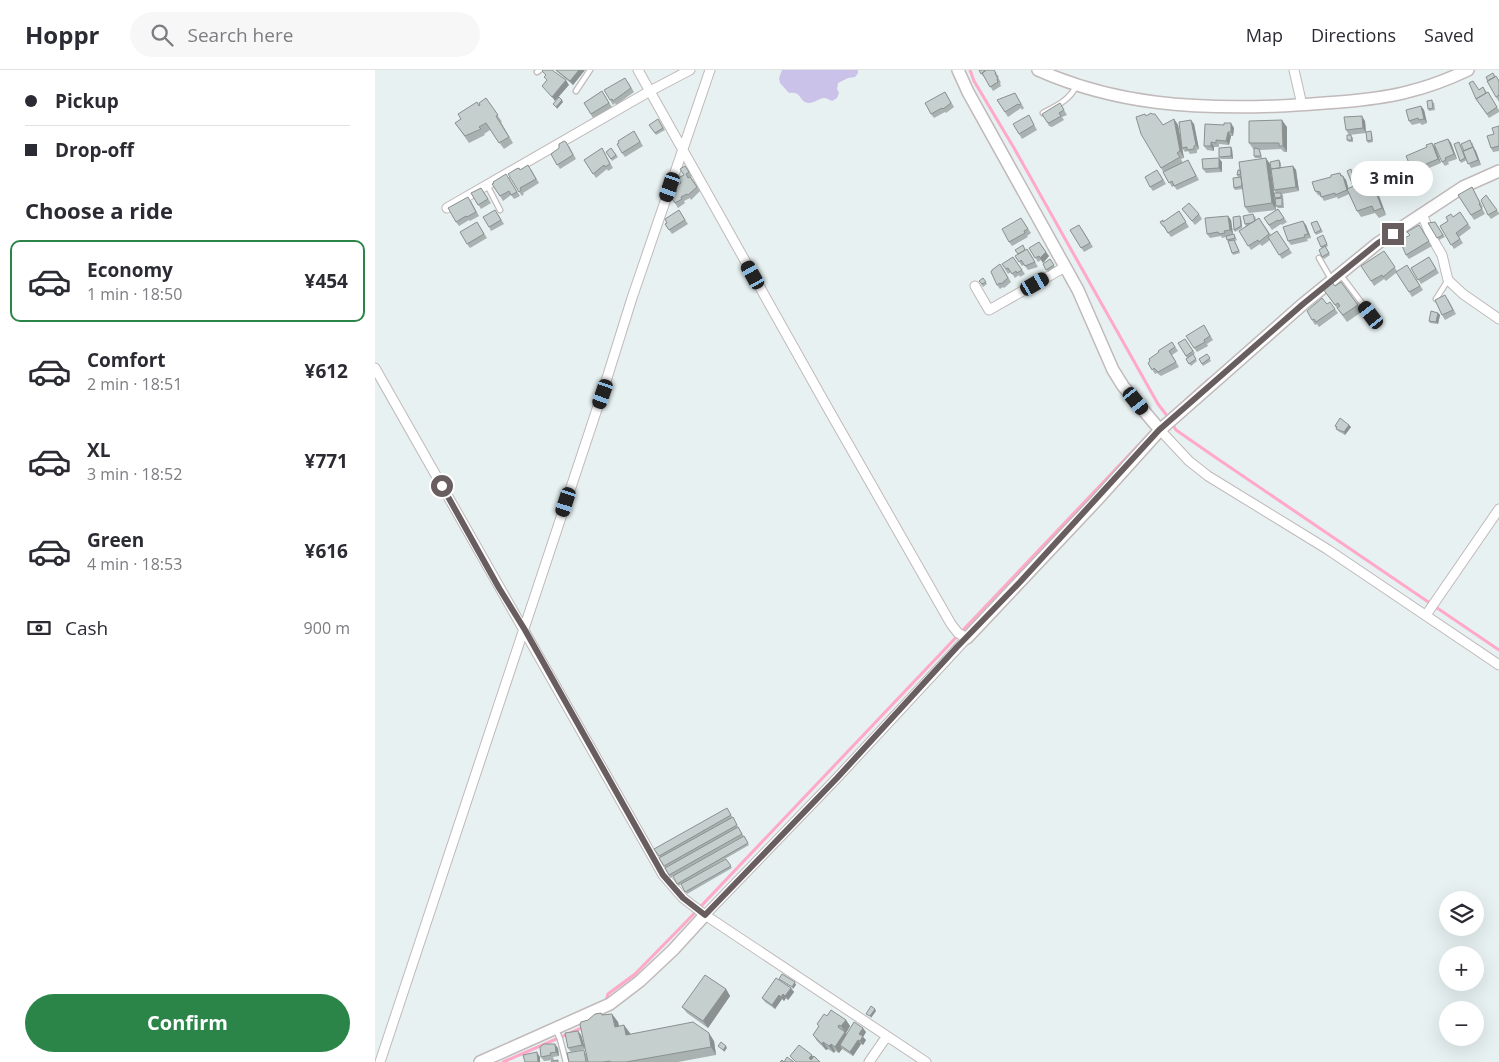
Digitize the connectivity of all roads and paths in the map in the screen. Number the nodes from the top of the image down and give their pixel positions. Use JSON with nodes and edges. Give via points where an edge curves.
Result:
{"nodes":[{"id":1,"x":590,"y":70,"type":"edge"},
{"id":2,"x":639,"y":70,"type":"edge"},
{"id":3,"x":691,"y":70,"type":"edge"},
{"id":4,"x":710,"y":70,"type":"edge"},
{"id":5,"x":958,"y":70,"type":"edge"},
{"id":6,"x":1037,"y":70,"type":"edge"},
{"id":7,"x":1293,"y":70,"type":"edge"},
{"id":8,"x":1468,"y":70,"type":"edge"},
{"id":9,"x":1076,"y":85,"type":"junction"},
{"id":10,"x":576,"y":91,"type":"dead end"},
{"id":11,"x":650,"y":91,"type":"junction"},
{"id":12,"x":1301,"y":105,"type":"junction"},
{"id":13,"x":1043,"y":113,"type":"edge"},
{"id":14,"x":683,"y":150,"type":"junction"},
{"id":15,"x":1499,"y":171,"type":"edge"},
{"id":16,"x":487,"y":185,"type":"junction"},
{"id":17,"x":447,"y":208,"type":"edge"},
{"id":18,"x":501,"y":210,"type":"dead end"},
{"id":19,"x":1421,"y":214,"type":"junction"},
{"id":20,"x":1319,"y":258,"type":"edge"},
{"id":21,"x":1065,"y":267,"type":"junction"},
{"id":22,"x":1336,"y":277,"type":"junction"},
{"id":23,"x":1448,"y":280,"type":"junction"},
{"id":24,"x":975,"y":286,"type":"dead end"},
{"id":25,"x":1436,"y":299,"type":"edge"},
{"id":26,"x":1371,"y":315,"type":"dead end"},
{"id":27,"x":1499,"y":318,"type":"edge"},
{"id":28,"x":375,"y":368,"type":"edge"},
{"id":29,"x":1159,"y":430,"type":"junction"},
{"id":30,"x":1499,"y":509,"type":"edge"},
{"id":31,"x":1426,"y":615,"type":"junction"},
{"id":32,"x":525,"y":630,"type":"junction"},
{"id":33,"x":967,"y":638,"type":"junction"},
{"id":34,"x":1499,"y":665,"type":"edge"},
{"id":35,"x":705,"y":915,"type":"junction"},
{"id":36,"x":555,"y":1029,"type":"junction"},
{"id":37,"x":887,"y":1036,"type":"junction"},
{"id":38,"x":380,"y":1062,"type":"edge"},
{"id":39,"x":480,"y":1062,"type":"edge"},
{"id":40,"x":566,"y":1062,"type":"edge"},
{"id":41,"x":869,"y":1062,"type":"edge"},
{"id":42,"x":926,"y":1062,"type":"edge"}],
"edges":[{"from":1,"to":10,"type":"lane"},
{"from":2,"to":11,"type":"street"},
{"from":3,"to":11,"type":"street"},
{"from":4,"to":14,"type":"street"},
{"from":5,"to":21,"type":"street"},
{"from":6,"to":9,"type":"street"},
{"from":7,"to":12,"type":"street"},
{"from":8,"to":12,"type":"street","via":[[1383,98]]},
{"from":9,"to":12,"type":"street","via":[[1138,101],[1183,106]]},
{"from":9,"to":13,"type":"lane","via":[[1063,102]]},
{"from":11,"to":14,"type":"street"},
{"from":11,"to":16,"type":"street"},
{"from":14,"to":32,"type":"street"},
{"from":14,"to":33,"type":"street","via":[[951,624]]},
{"from":15,"to":19,"type":"street","via":[[1463,187]]},
{"from":16,"to":17,"type":"street"},
{"from":16,"to":18,"type":"lane"},
{"from":19,"to":22,"type":"street"},
{"from":19,"to":23,"type":"street","via":[[1442,255]]},
{"from":20,"to":22,"type":"lane"},
{"from":21,"to":24,"type":"street","via":[[989,310]]},
{"from":21,"to":29,"type":"street","via":[[1087,308],[1113,370]]},
{"from":22,"to":26,"type":"lane"},
{"from":22,"to":29,"type":"street"},
{"from":23,"to":25,"type":"lane"},
{"from":23,"to":27,"type":"street"},
{"from":28,"to":32,"type":"street"},
{"from":29,"to":31,"type":"street","via":[[1189,461],[1209,476]]},
{"from":29,"to":33,"type":"street"},
{"from":30,"to":31,"type":"street"},
{"from":31,"to":34,"type":"street"},
{"from":32,"to":35,"type":"street","via":[[663,875],[683,898]]},
{"from":32,"to":38,"type":"street"},
{"from":33,"to":35,"type":"street"},
{"from":35,"to":36,"type":"street","via":[[673,950],[618,998]]},
{"from":35,"to":37,"type":"street"},
{"from":36,"to":39,"type":"street"},
{"from":36,"to":40,"type":"lane"},
{"from":37,"to":41,"type":"street"},
{"from":37,"to":42,"type":"street"}]}
